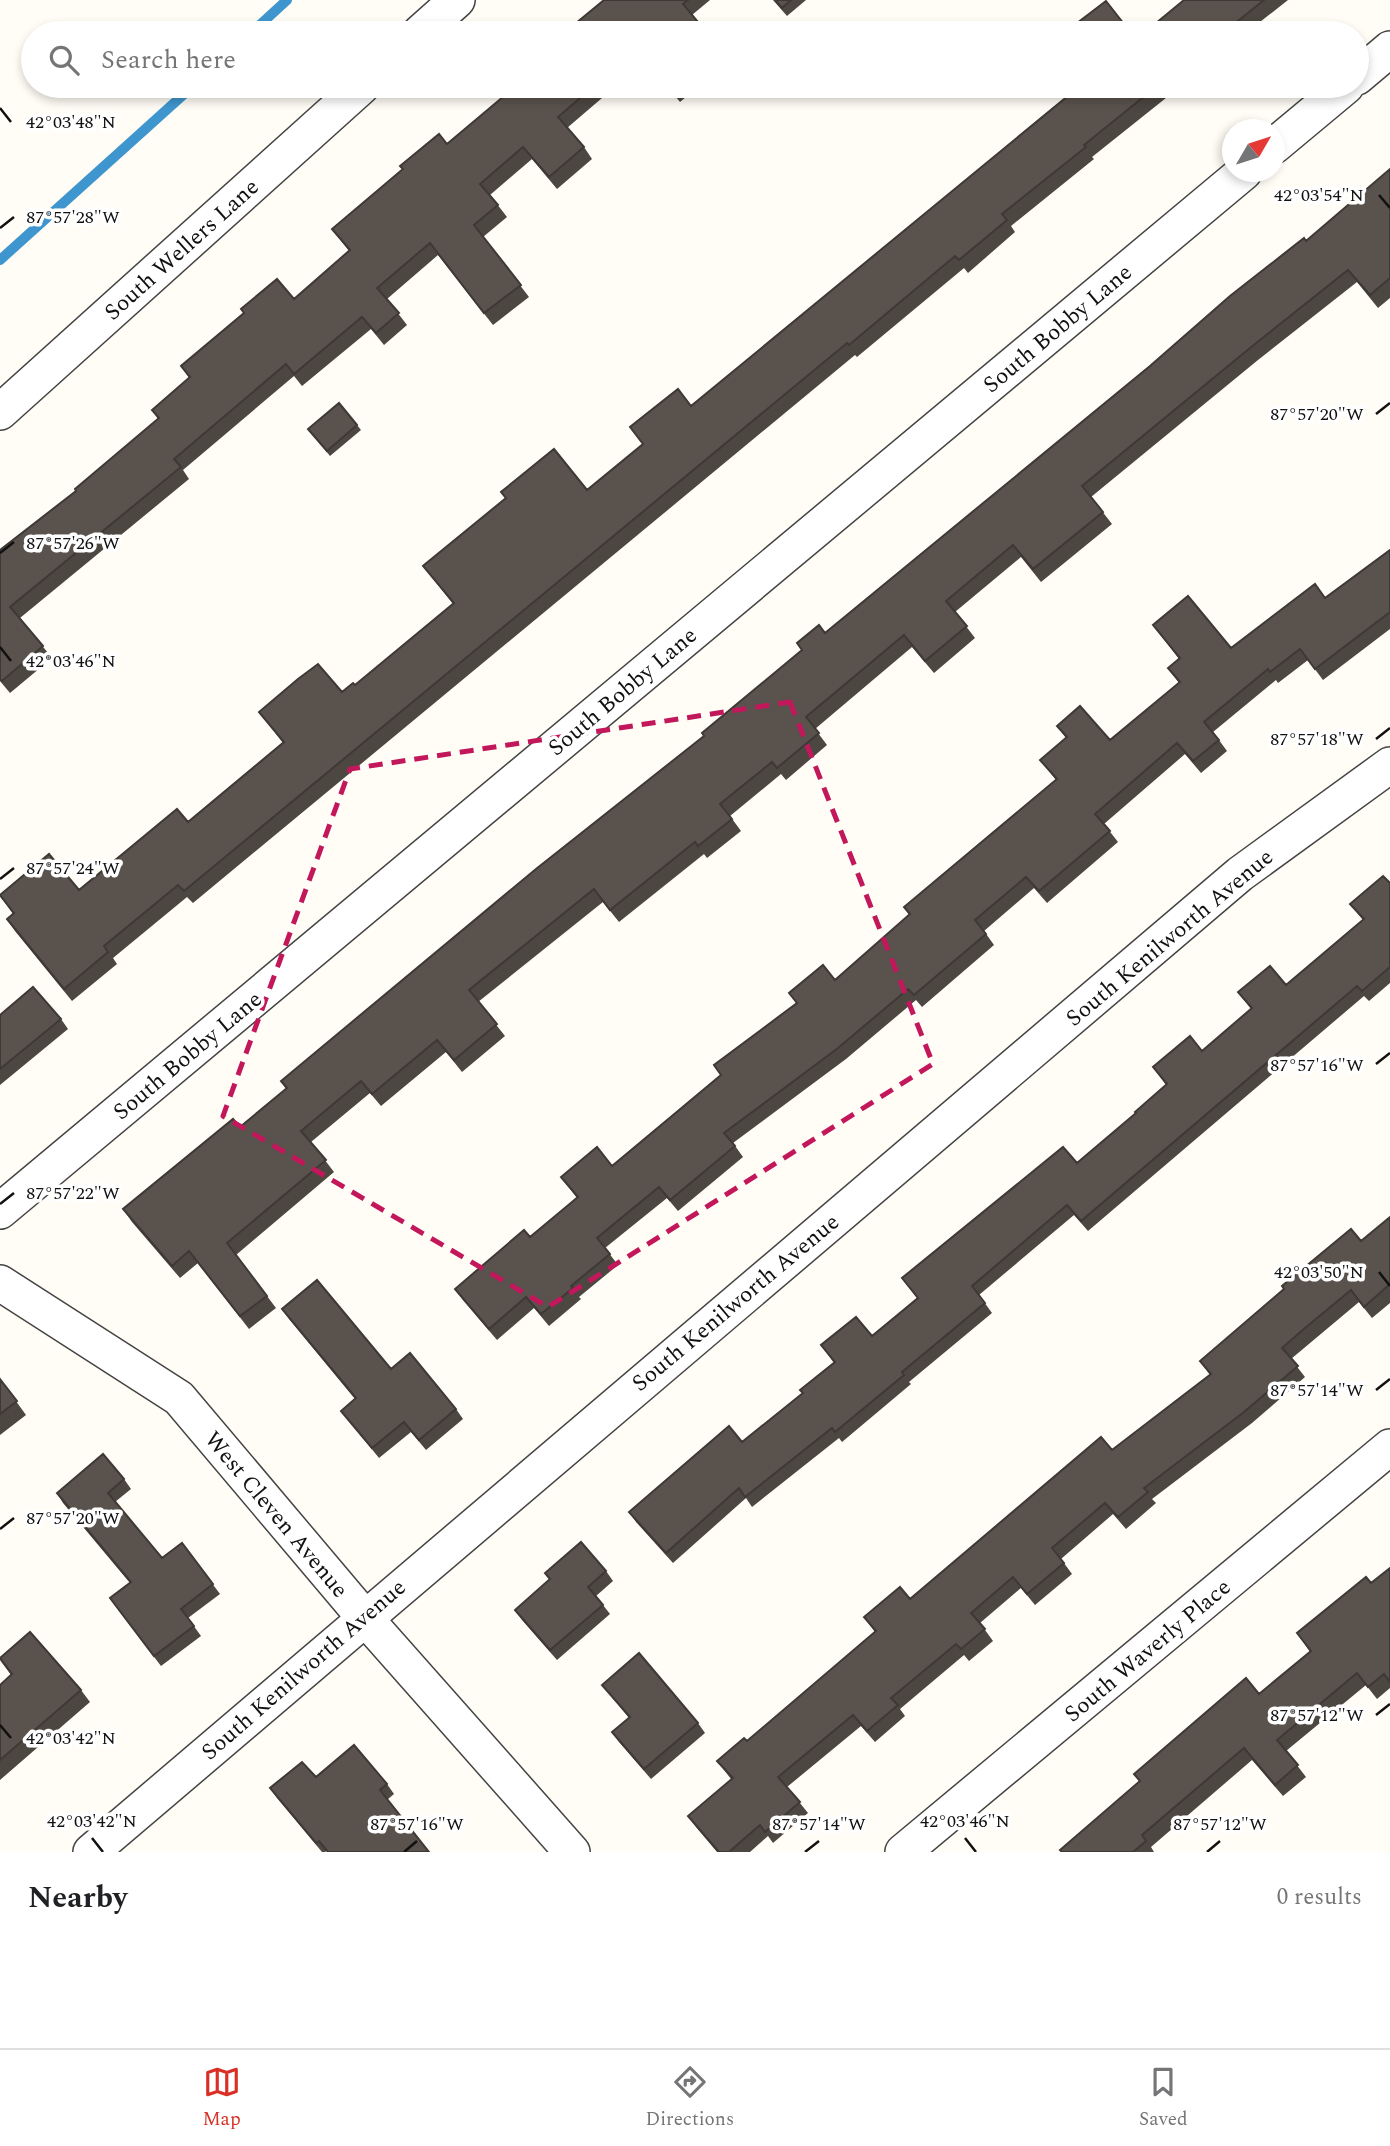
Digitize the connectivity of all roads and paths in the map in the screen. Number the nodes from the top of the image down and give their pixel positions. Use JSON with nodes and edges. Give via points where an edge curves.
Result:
{"nodes":[{"id":1,"x":457,"y":0,"type":"edge"},
{"id":2,"x":433,"y":21,"type":"edge"},
{"id":3,"x":1390,"y":49,"type":"edge"},
{"id":4,"x":1369,"y":67,"type":"edge"},
{"id":5,"x":349,"y":98,"type":"edge"},
{"id":6,"x":1332,"y":98,"type":"edge"},
{"id":7,"x":1285,"y":138,"type":"edge"},
{"id":8,"x":1232,"y":182,"type":"edge"},
{"id":9,"x":0,"y":412,"type":"edge"},
{"id":10,"x":1390,"y":765,"type":"edge"},
{"id":11,"x":0,"y":1211,"type":"edge"},
{"id":12,"x":0,"y":1283,"type":"edge"},
{"id":13,"x":1390,"y":1447,"type":"edge"},
{"id":14,"x":363,"y":1618,"type":"junction"},
{"id":15,"x":91,"y":1852,"type":"edge"},
{"id":16,"x":572,"y":1852,"type":"edge"},
{"id":17,"x":903,"y":1852,"type":"edge"}],
"edges":[{"from":1,"to":2,"type":"street"},
{"from":3,"to":4,"type":"street"},
{"from":5,"to":9,"type":"street","name":"South Wellers Lane"},
{"from":6,"to":7,"type":"street"},
{"from":8,"to":11,"type":"street","name":"South Bobby Lane"},
{"from":10,"to":14,"type":"street","name":"South Kenilworth Avenue","via":[[1240,874]]},
{"from":12,"to":14,"type":"street","name":"West Cleven Avenue","via":[[179,1398]]},
{"from":13,"to":17,"type":"street","name":"South Waverly Place"},
{"from":14,"to":15,"type":"street","name":"South Kenilworth Avenue"},
{"from":14,"to":16,"type":"street","name":"West Cleven Avenue"}]}
